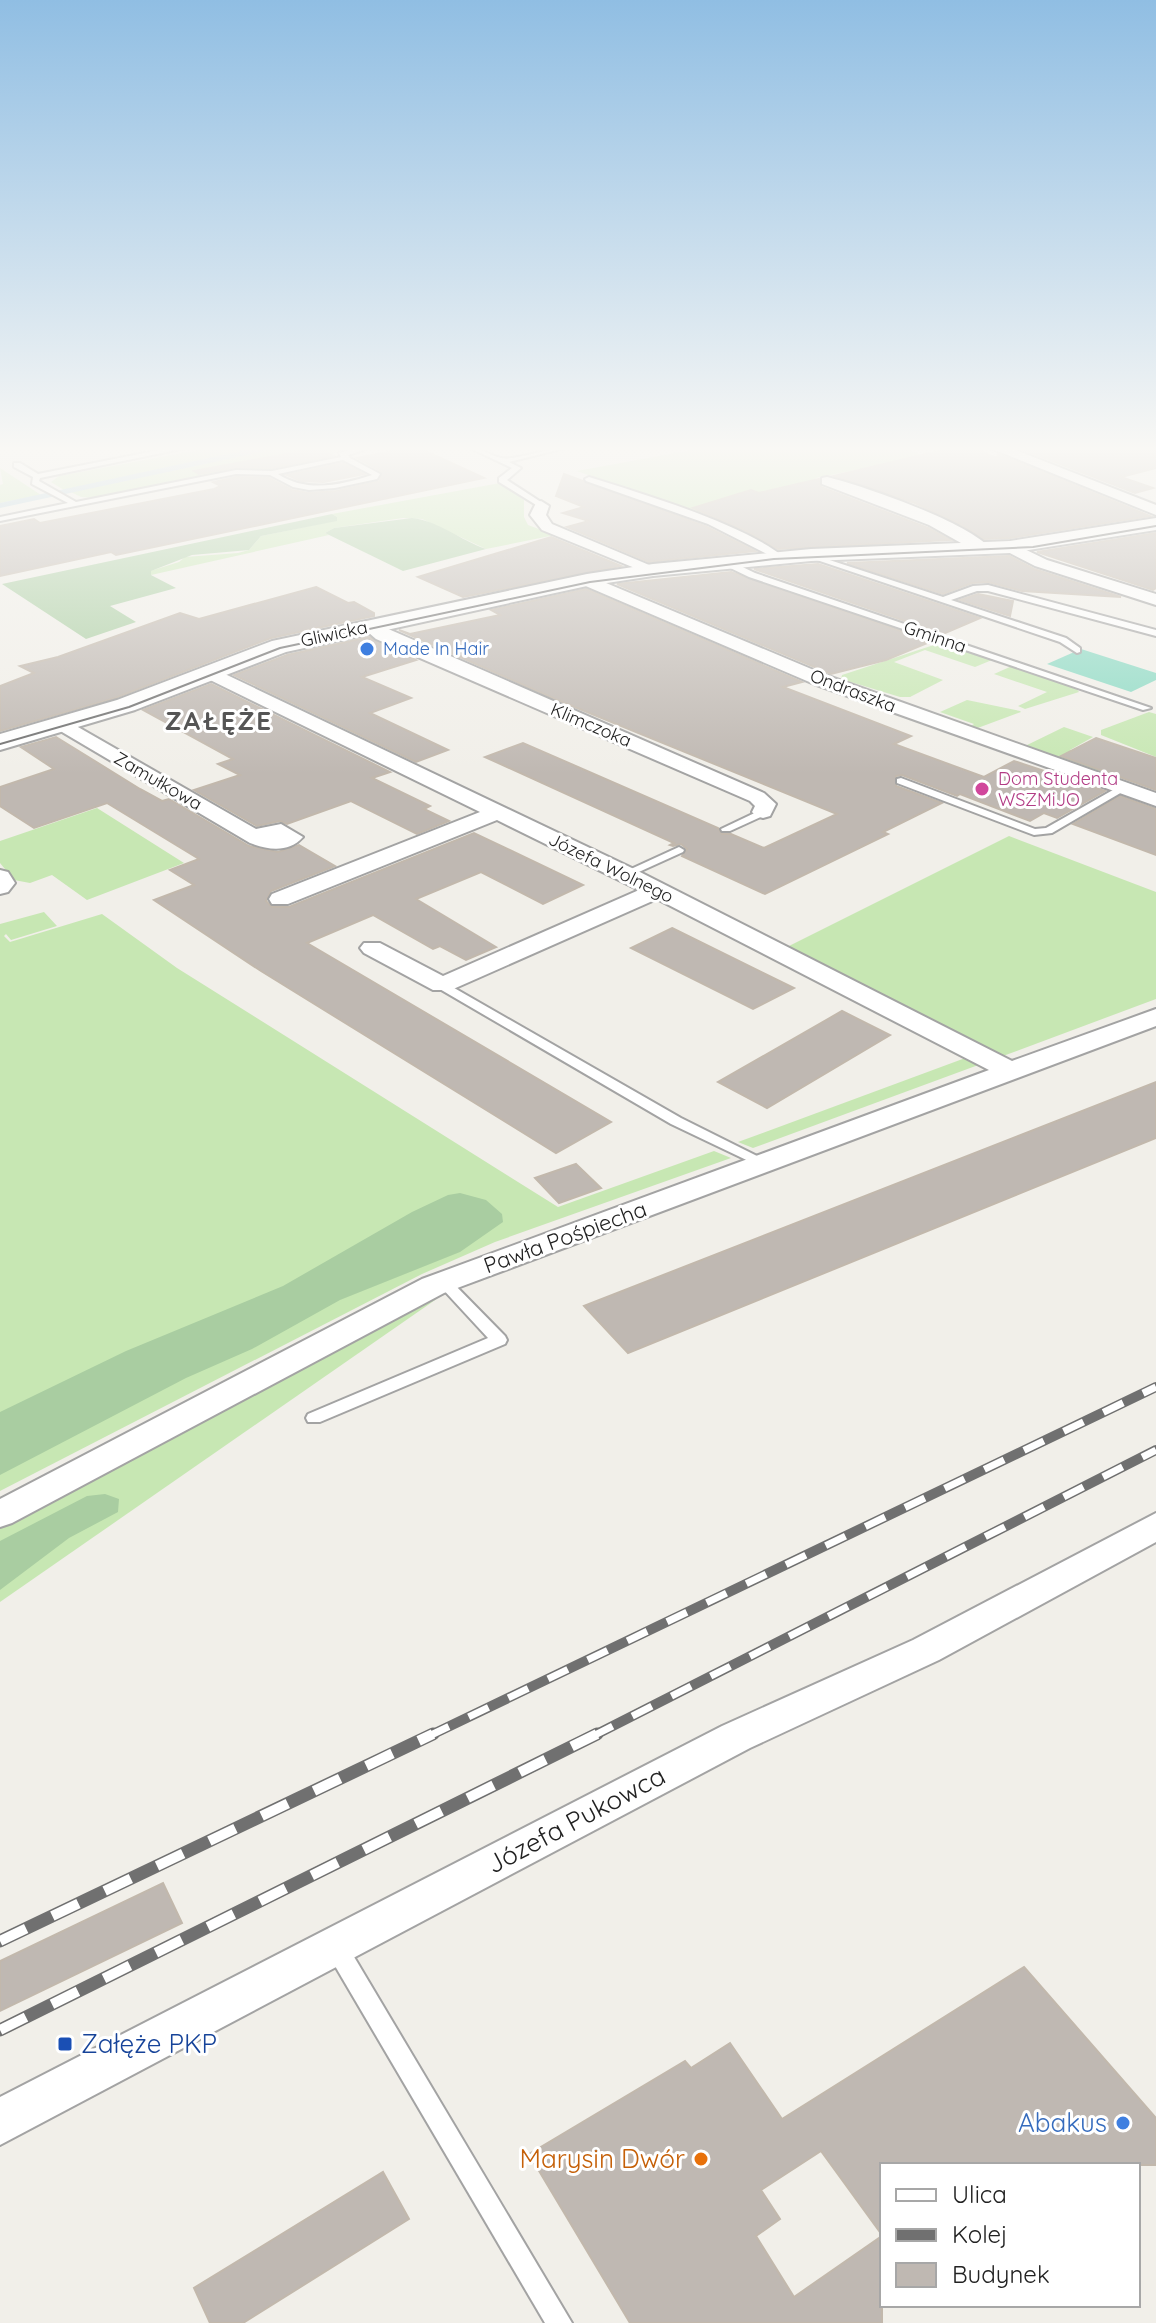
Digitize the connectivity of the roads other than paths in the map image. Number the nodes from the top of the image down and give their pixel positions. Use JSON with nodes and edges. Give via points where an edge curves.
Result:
{"nodes":[{"id":1,"x":619,"y":556,"type":"edge"},
{"id":2,"x":789,"y":556,"type":"edge"},
{"id":3,"x":815,"y":556,"type":"edge"},
{"id":4,"x":1028,"y":556,"type":"edge"},
{"id":5,"x":780,"y":557,"type":"joint"},
{"id":6,"x":725,"y":562,"type":"junction"},
{"id":7,"x":653,"y":570,"type":"junction"},
{"id":8,"x":587,"y":580,"type":"junction"},
{"id":9,"x":942,"y":600,"type":"junction"},
{"id":10,"x":1156,"y":600,"type":"edge"},
{"id":11,"x":370,"y":626,"type":"junction"},
{"id":12,"x":1156,"y":633,"type":"edge"},
{"id":13,"x":1077,"y":650,"type":"dead end"},
{"id":14,"x":208,"y":672,"type":"junction"},
{"id":15,"x":1146,"y":708,"type":"dead end"},
{"id":16,"x":64,"y":725,"type":"junction"},
{"id":17,"x":0,"y":742,"type":"edge"},
{"id":18,"x":901,"y":781,"type":"dead end"},
{"id":19,"x":1124,"y":788,"type":"junction"},
{"id":20,"x":1156,"y":800,"type":"edge"},
{"id":21,"x":498,"y":812,"type":"junction"},
{"id":22,"x":763,"y":812,"type":"joint"},
{"id":23,"x":726,"y":829,"type":"dead end"},
{"id":24,"x":253,"y":836,"type":"dead end"},
{"id":25,"x":679,"y":850,"type":"dead end"},
{"id":26,"x":626,"y":874,"type":"junction"},
{"id":27,"x":0,"y":877,"type":"edge"},
{"id":28,"x":0,"y":887,"type":"edge"},
{"id":29,"x":657,"y":890,"type":"junction"},
{"id":30,"x":280,"y":899,"type":"dead end"},
{"id":31,"x":372,"y":948,"type":"dead end"},
{"id":32,"x":442,"y":985,"type":"junction"},
{"id":33,"x":1156,"y":1017,"type":"edge"},
{"id":34,"x":1011,"y":1071,"type":"junction"},
{"id":35,"x":764,"y":1163,"type":"junction"},
{"id":36,"x":444,"y":1282,"type":"junction"},
{"id":37,"x":314,"y":1418,"type":"dead end"},
{"id":38,"x":0,"y":1514,"type":"edge"},
{"id":39,"x":1156,"y":1526,"type":"edge"},
{"id":40,"x":336,"y":1947,"type":"junction"},
{"id":41,"x":0,"y":2122,"type":"edge"},
{"id":42,"x":559,"y":2323,"type":"edge"}],
"edges":[{"from":1,"to":7,"type":"street"},
{"from":2,"to":5,"type":"street","name":"Gliwicka"},
{"from":3,"to":9,"type":"lane"},
{"from":4,"to":10,"type":"street"},
{"from":5,"to":6,"type":"street","name":"Gliwicka"},
{"from":6,"to":7,"type":"street","name":"Gliwicka"},
{"from":6,"to":15,"type":"lane","name":"Gminna"},
{"from":7,"to":8,"type":"street","name":"Gliwicka"},
{"from":8,"to":11,"type":"street","name":"Gliwicka"},
{"from":8,"to":19,"type":"street","name":"Ondraszka","via":[[821,680]]},
{"from":9,"to":12,"type":"lane","via":[[988,588]]},
{"from":9,"to":13,"type":"lane","via":[[1063,640]]},
{"from":11,"to":14,"type":"street","name":"Gliwicka","via":[[280,646]]},
{"from":11,"to":22,"type":"street","name":"Klimczoka","via":[[757,797],[766,804]]},
{"from":14,"to":16,"type":"street","name":"Gliwicka"},
{"from":14,"to":21,"type":"street","name":"Józefa Wolnego"},
{"from":16,"to":17,"type":"street","name":"Gliwicka"},
{"from":16,"to":24,"type":"street","name":"Zamułkowa"},
{"from":18,"to":19,"type":"lane","via":[[1034,832],[1048,831]]},
{"from":19,"to":20,"type":"street","name":"Ondraszka"},
{"from":21,"to":26,"type":"street","name":"Józefa Wolnego"},
{"from":21,"to":30,"type":"street"},
{"from":22,"to":23,"type":"lane","name":"Klimczoka"},
{"from":25,"to":26,"type":"lane"},
{"from":26,"to":29,"type":"street","name":"Józefa Wolnego"},
{"from":27,"to":28,"type":"street"},
{"from":29,"to":32,"type":"street"},
{"from":29,"to":34,"type":"street","name":"Józefa Wolnego"},
{"from":31,"to":32,"type":"street"},
{"from":32,"to":35,"type":"lane","via":[[676,1121]]},
{"from":33,"to":34,"type":"street","name":"Pawła Pośpiecha"},
{"from":34,"to":35,"type":"street","name":"Pawła Pośpiecha"},
{"from":35,"to":36,"type":"street","name":"Pawła Pośpiecha"},
{"from":36,"to":37,"type":"lane","via":[[499,1340]]},
{"from":36,"to":38,"type":"street","name":"Pawła Pośpiecha"},
{"from":39,"to":40,"type":"street","name":"Józefa Pukowca","via":[[926,1650],[736,1737]]},
{"from":40,"to":41,"type":"street","name":"Józefa Pukowca"},
{"from":40,"to":42,"type":"lane"}]}
